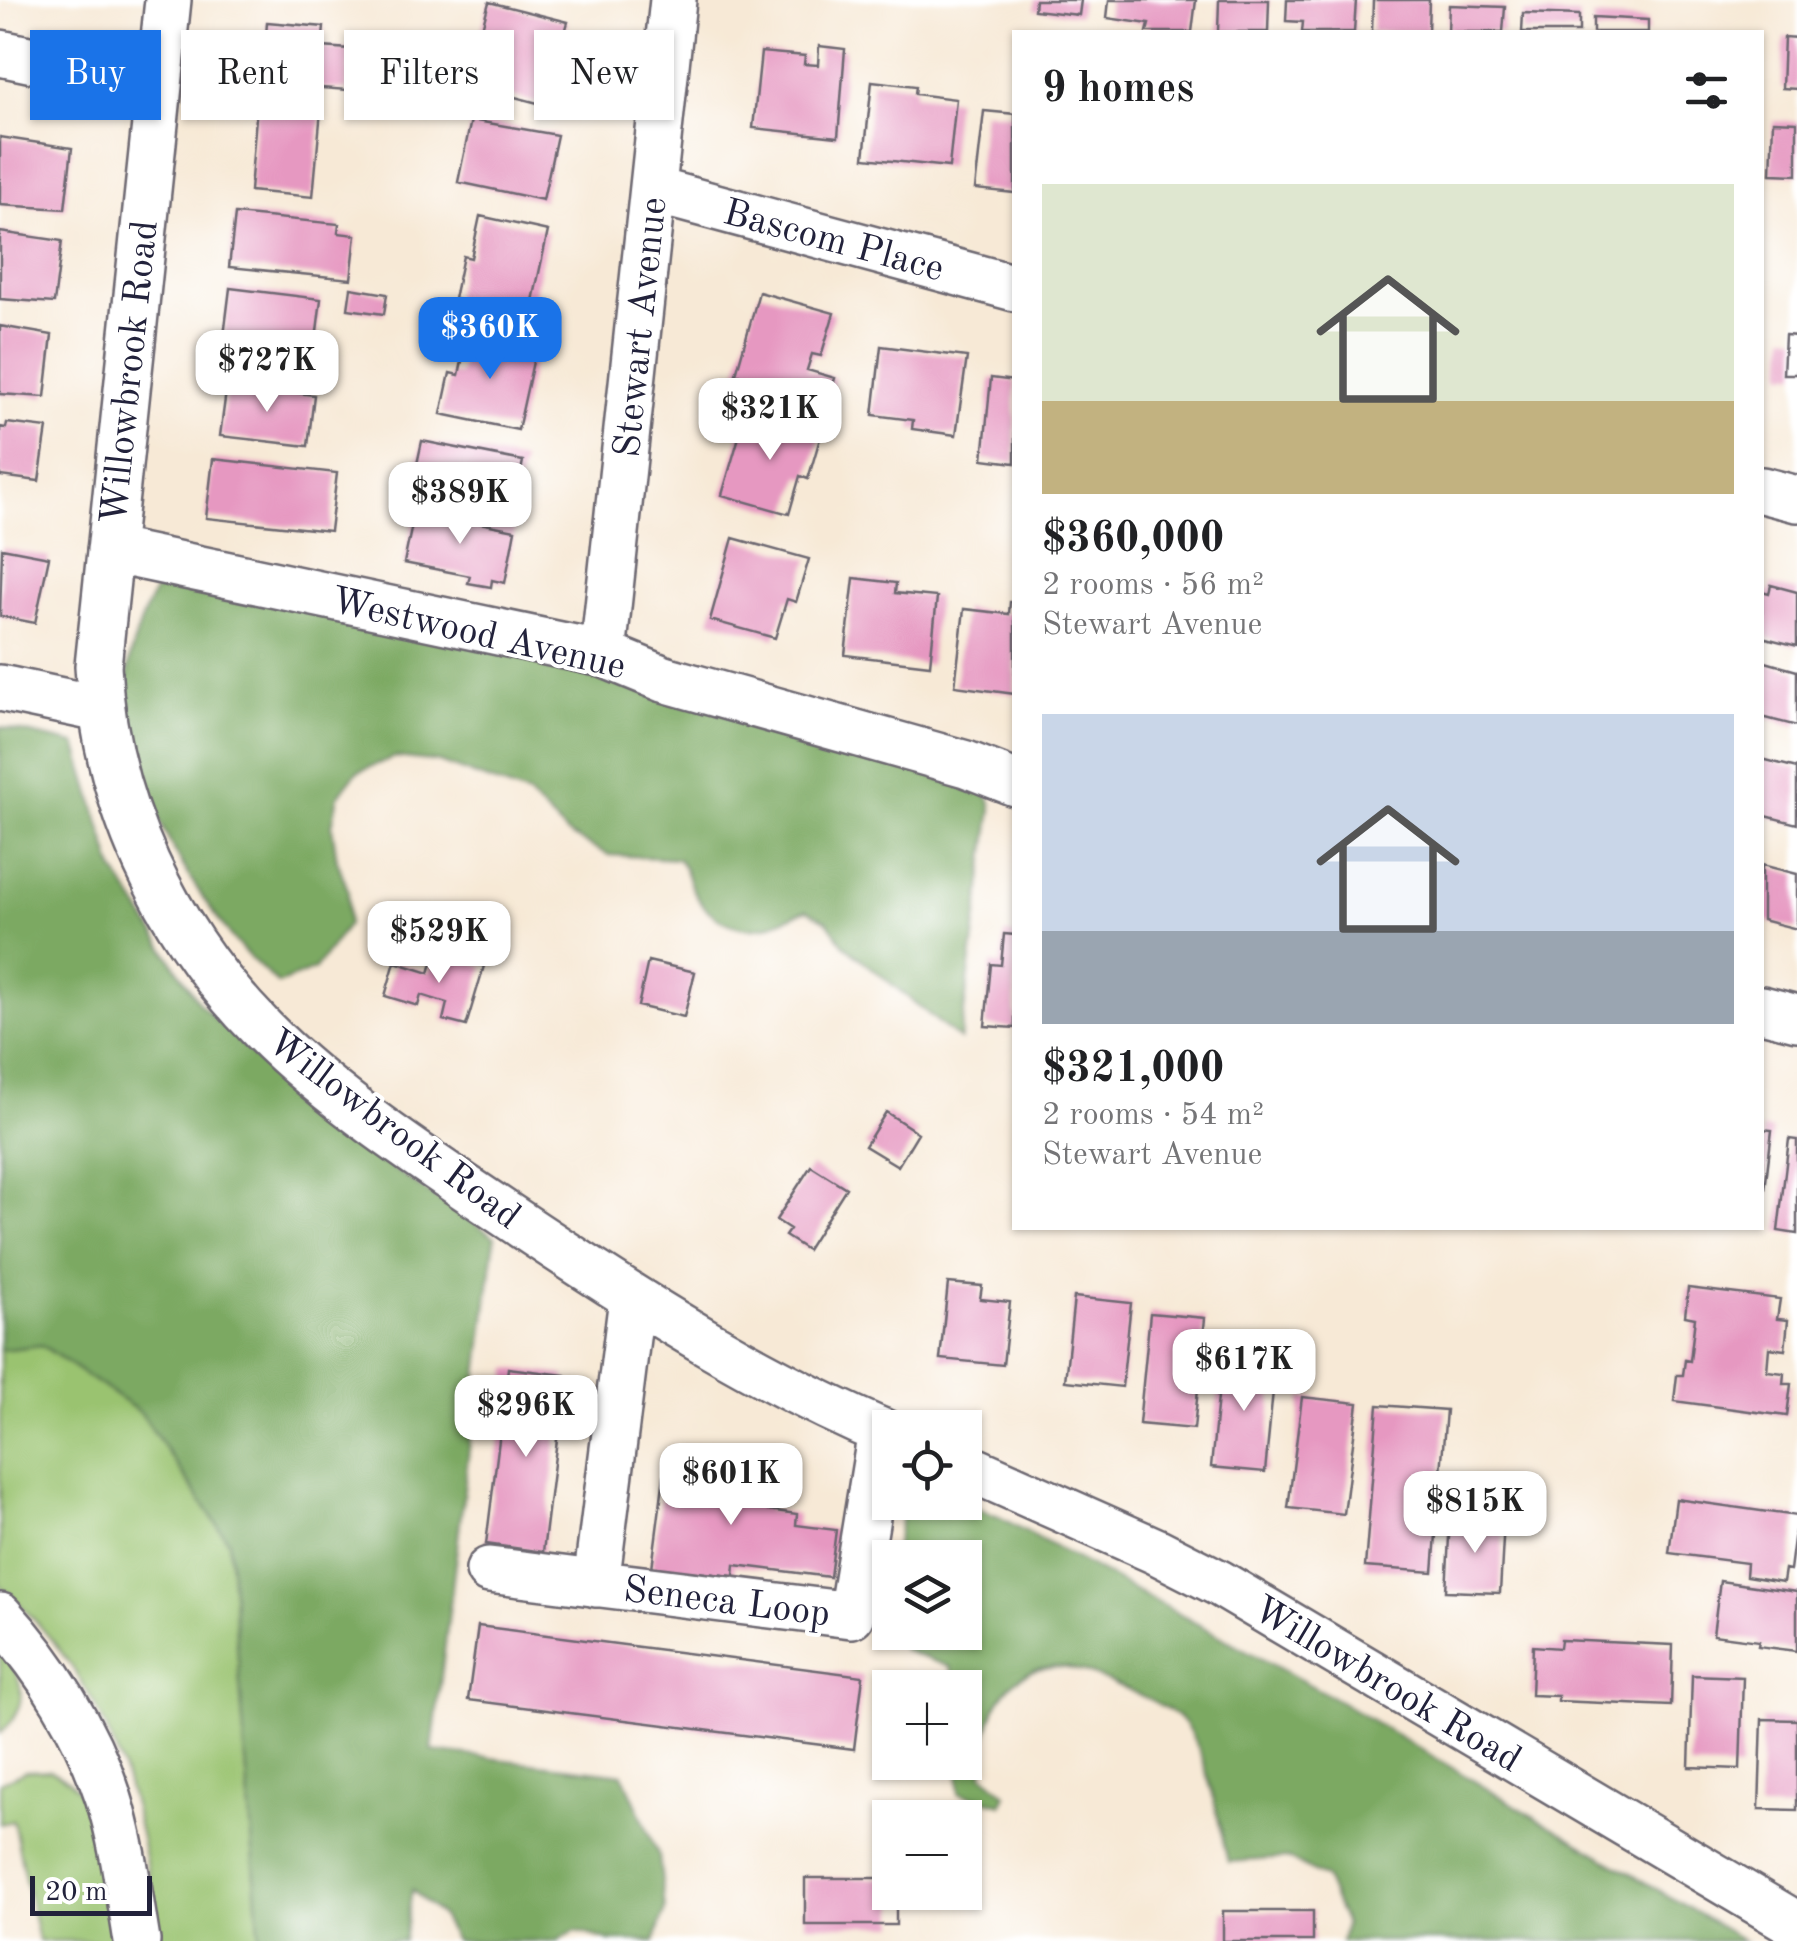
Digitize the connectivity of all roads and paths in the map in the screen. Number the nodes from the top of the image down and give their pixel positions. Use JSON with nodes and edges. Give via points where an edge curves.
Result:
{"nodes":[{"id":1,"x":168,"y":0,"type":"edge"},
{"id":2,"x":673,"y":0,"type":"edge"},
{"id":3,"x":0,"y":53,"type":"edge"},
{"id":4,"x":161,"y":55,"type":"edge"},
{"id":5,"x":30,"y":59,"type":"edge"},
{"id":6,"x":154,"y":120,"type":"edge"},
{"id":7,"x":653,"y":190,"type":"junction"},
{"id":8,"x":1012,"y":287,"type":"edge"},
{"id":9,"x":1764,"y":491,"type":"edge"},
{"id":10,"x":1797,"y":499,"type":"edge"},
{"id":11,"x":110,"y":550,"type":"junction"},
{"id":12,"x":603,"y":654,"type":"junction"},
{"id":13,"x":0,"y":688,"type":"edge"},
{"id":14,"x":100,"y":709,"type":"junction"},
{"id":15,"x":1012,"y":782,"type":"edge"},
{"id":16,"x":1764,"y":1009,"type":"edge"},
{"id":17,"x":1797,"y":1018,"type":"edge"},
{"id":18,"x":632,"y":1298,"type":"junction"},
{"id":19,"x":872,"y":1426,"type":"edge"},
{"id":20,"x":982,"y":1473,"type":"edge"},
{"id":21,"x":872,"y":1505,"type":"edge"},
{"id":22,"x":489,"y":1570,"type":"dead end"},
{"id":23,"x":596,"y":1584,"type":"junction"},
{"id":24,"x":0,"y":1616,"type":"edge"},
{"id":25,"x":1797,"y":1926,"type":"edge"},
{"id":26,"x":136,"y":1941,"type":"edge"}],
"edges":[{"from":1,"to":4,"type":"street","name":"Willowbrook Road"},
{"from":2,"to":7,"type":"street","name":"Stewart Avenue"},
{"from":3,"to":5,"type":"street"},
{"from":6,"to":11,"type":"street","name":"Willowbrook Road"},
{"from":7,"to":8,"type":"street","name":"Bascom Place"},
{"from":7,"to":12,"type":"street","name":"Stewart Avenue"},
{"from":9,"to":10,"type":"street"},
{"from":11,"to":12,"type":"street","name":"Westwood Avenue"},
{"from":11,"to":14,"type":"street","name":"Willowbrook Road"},
{"from":12,"to":15,"type":"street","name":"Westwood Avenue","via":[[664,679]]},
{"from":13,"to":14,"type":"street"},
{"from":14,"to":18,"type":"street","name":"Willowbrook Road","via":[[140,853],[175,920],[264,1030],[341,1097]]},
{"from":16,"to":17,"type":"street"},
{"from":18,"to":19,"type":"street","name":"Willowbrook Road"},
{"from":18,"to":23,"type":"street","name":"Seneca Loop"},
{"from":20,"to":25,"type":"street","name":"Willowbrook Road","via":[[1219,1583]]},
{"from":21,"to":23,"type":"street","name":"Seneca Loop","via":[[851,1614]]},
{"from":22,"to":23,"type":"street","name":"Seneca Loop"},
{"from":24,"to":26,"type":"street","via":[[56,1687],[92,1757],[116,1826]]}]}
